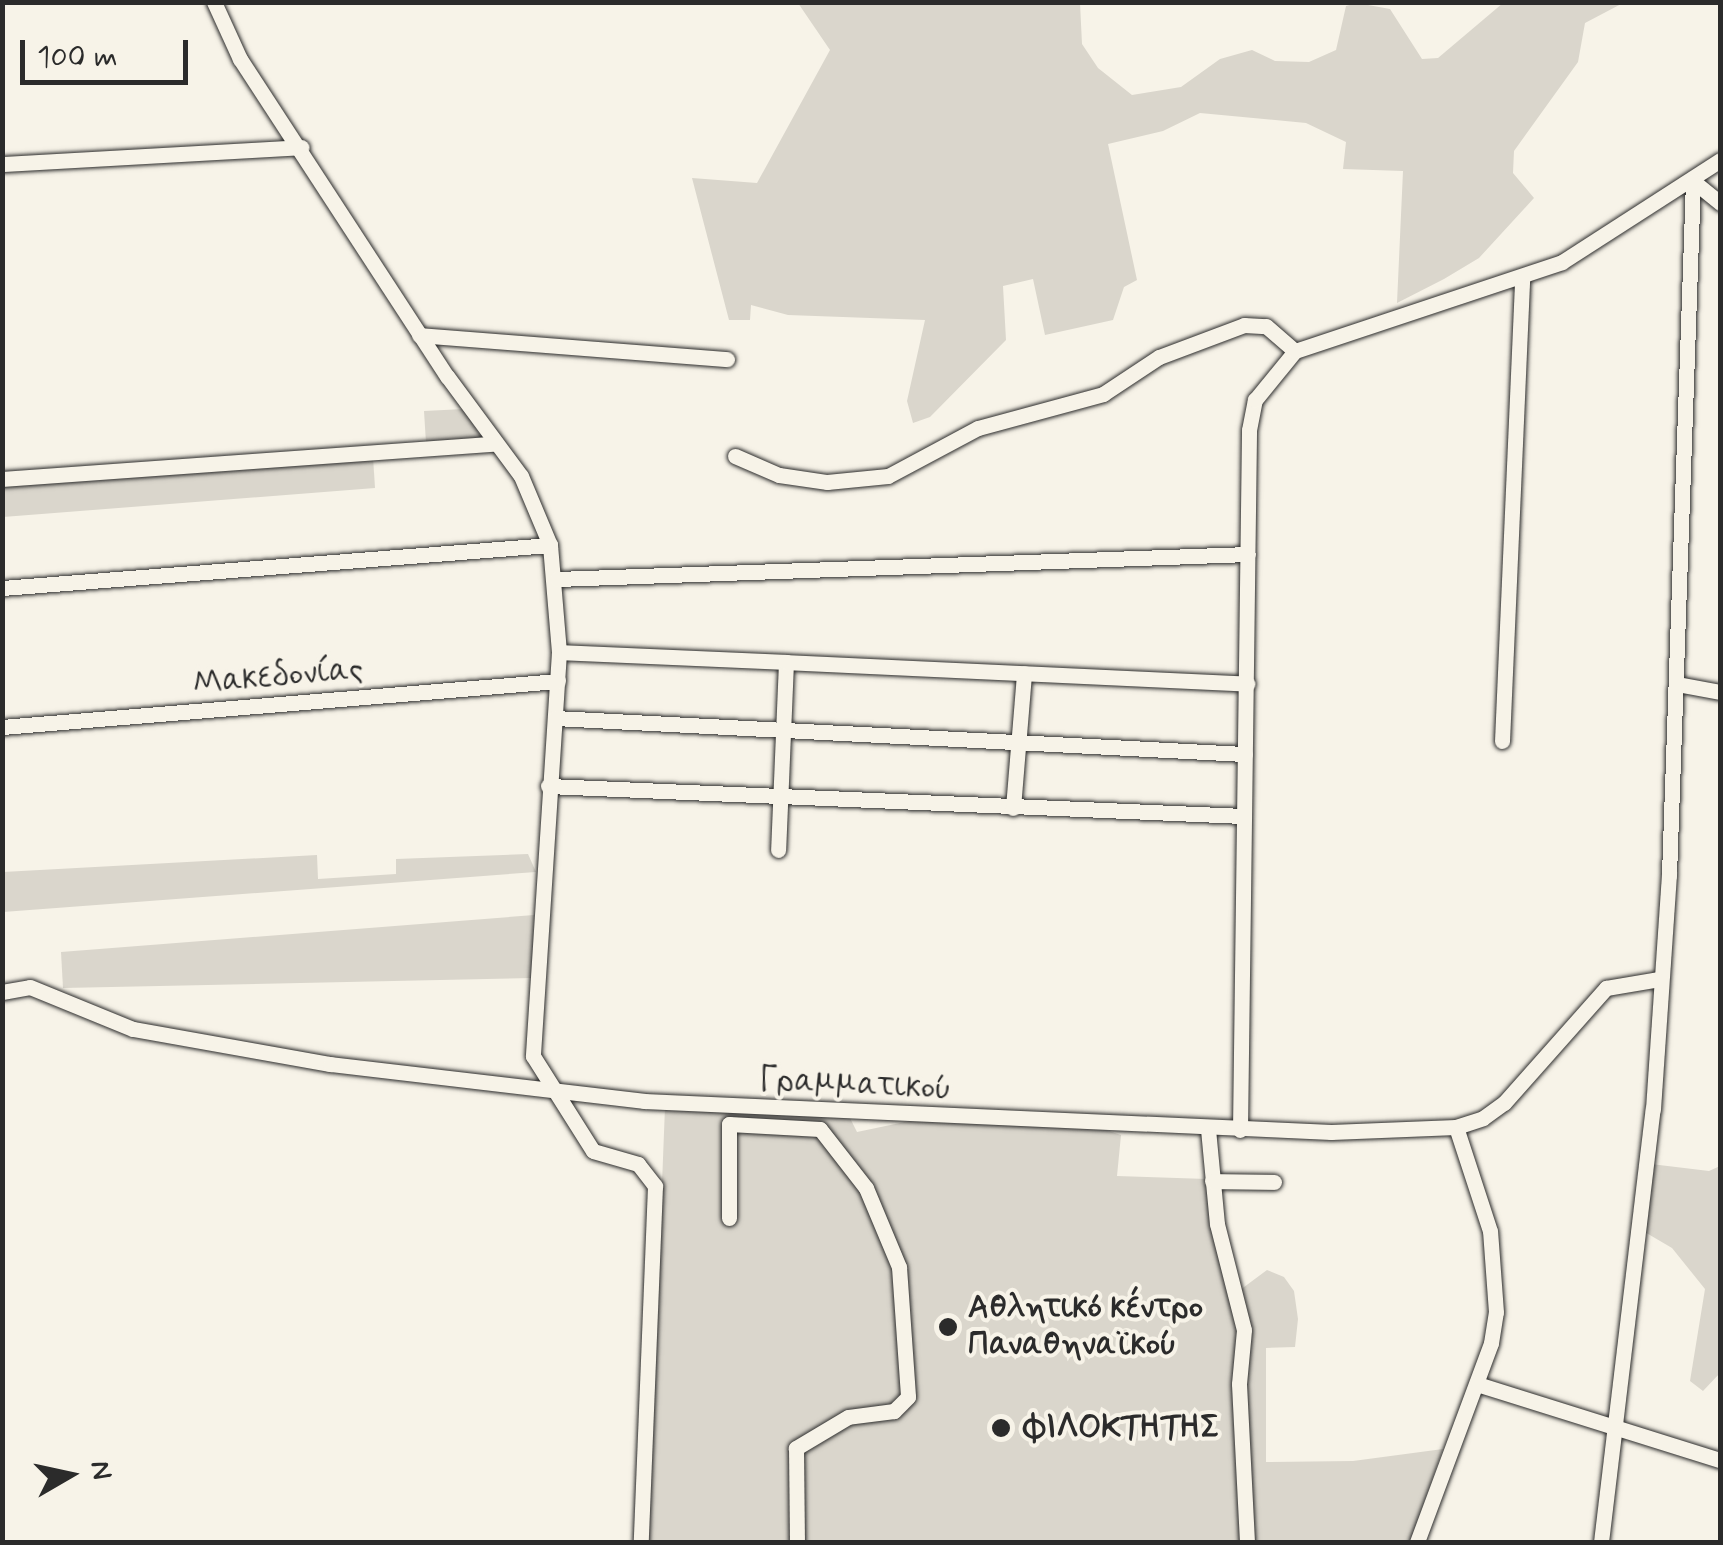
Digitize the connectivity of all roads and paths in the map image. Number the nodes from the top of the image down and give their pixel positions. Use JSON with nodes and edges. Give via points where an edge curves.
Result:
{"nodes":[{"id":1,"x":214,"y":2,"type":"edge"},
{"id":2,"x":302,"y":147,"type":"junction"},
{"id":3,"x":1720,"y":160,"type":"edge"},
{"id":4,"x":2,"y":164,"type":"edge"},
{"id":5,"x":1693,"y":181,"type":"junction"},
{"id":6,"x":1720,"y":202,"type":"edge"},
{"id":7,"x":1522,"y":276,"type":"junction"},
{"id":8,"x":420,"y":335,"type":"junction"},
{"id":9,"x":1295,"y":351,"type":"junction"},
{"id":10,"x":726,"y":359,"type":"dead end"},
{"id":11,"x":496,"y":444,"type":"junction"},
{"id":12,"x":735,"y":456,"type":"dead end"},
{"id":13,"x":2,"y":479,"type":"edge"},
{"id":14,"x":550,"y":544,"type":"junction"},
{"id":15,"x":1248,"y":554,"type":"junction"},
{"id":16,"x":557,"y":579,"type":"junction"},
{"id":17,"x":2,"y":588,"type":"edge"},
{"id":18,"x":560,"y":652,"type":"junction"},
{"id":19,"x":786,"y":662,"type":"junction"},
{"id":20,"x":1024,"y":673,"type":"junction"},
{"id":21,"x":558,"y":681,"type":"junction"},
{"id":22,"x":1247,"y":684,"type":"junction"},
{"id":23,"x":1677,"y":684,"type":"junction"},
{"id":24,"x":1720,"y":692,"type":"edge"},
{"id":25,"x":555,"y":718,"type":"junction"},
{"id":26,"x":2,"y":727,"type":"edge"},
{"id":27,"x":784,"y":733,"type":"junction"},
{"id":28,"x":1018,"y":741,"type":"junction"},
{"id":29,"x":1502,"y":741,"type":"dead end"},
{"id":30,"x":1245,"y":754,"type":"junction"},
{"id":31,"x":548,"y":786,"type":"junction"},
{"id":32,"x":780,"y":800,"type":"junction"},
{"id":33,"x":1013,"y":808,"type":"junction"},
{"id":34,"x":1244,"y":816,"type":"junction"},
{"id":35,"x":778,"y":850,"type":"dead end"},
{"id":36,"x":1659,"y":979,"type":"junction"},
{"id":37,"x":2,"y":992,"type":"edge"},
{"id":38,"x":548,"y":1090,"type":"junction"},
{"id":39,"x":1456,"y":1126,"type":"junction"},
{"id":40,"x":1208,"y":1129,"type":"junction"},
{"id":41,"x":1240,"y":1130,"type":"junction"},
{"id":42,"x":1212,"y":1181,"type":"junction"},
{"id":43,"x":1274,"y":1182,"type":"dead end"},
{"id":44,"x":728,"y":1218,"type":"dead end"},
{"id":45,"x":1477,"y":1384,"type":"junction"},
{"id":46,"x":1610,"y":1429,"type":"junction"},
{"id":47,"x":1720,"y":1460,"type":"edge"},
{"id":48,"x":641,"y":1542,"type":"edge"},
{"id":49,"x":797,"y":1542,"type":"edge"},
{"id":50,"x":1247,"y":1542,"type":"edge"},
{"id":51,"x":1417,"y":1542,"type":"edge"},
{"id":52,"x":1601,"y":1542,"type":"edge"}],
"edges":[{"from":1,"to":2,"type":"street","via":[[240,59]]},
{"from":2,"to":4,"type":"street"},
{"from":2,"to":8,"type":"street"},
{"from":3,"to":5,"type":"street"},
{"from":5,"to":6,"type":"street"},
{"from":5,"to":7,"type":"street","via":[[1562,262]]},
{"from":5,"to":23,"type":"street"},
{"from":7,"to":9,"type":"street"},
{"from":7,"to":29,"type":"street"},
{"from":8,"to":10,"type":"street"},
{"from":8,"to":11,"type":"street"},
{"from":9,"to":12,"type":"street","via":[[1266,326],[1244,324],[1159,357],[1102,394],[978,428],[888,476],[827,482],[779,475]]},
{"from":9,"to":15,"type":"street","via":[[1256,400],[1249,430]]},
{"from":11,"to":13,"type":"street"},
{"from":11,"to":14,"type":"street","via":[[521,476]]},
{"from":14,"to":16,"type":"street"},
{"from":14,"to":17,"type":"street"},
{"from":15,"to":16,"type":"street"},
{"from":15,"to":22,"type":"street"},
{"from":16,"to":18,"type":"street"},
{"from":18,"to":19,"type":"street"},
{"from":18,"to":21,"type":"street"},
{"from":19,"to":20,"type":"street"},
{"from":19,"to":27,"type":"street"},
{"from":20,"to":22,"type":"street"},
{"from":20,"to":28,"type":"street"},
{"from":21,"to":25,"type":"street"},
{"from":21,"to":26,"type":"street","name":"Μακεδονίας"},
{"from":22,"to":30,"type":"street"},
{"from":23,"to":24,"type":"street"},
{"from":23,"to":36,"type":"street"},
{"from":25,"to":27,"type":"street"},
{"from":25,"to":31,"type":"street"},
{"from":27,"to":28,"type":"street"},
{"from":27,"to":32,"type":"street"},
{"from":28,"to":30,"type":"street"},
{"from":28,"to":33,"type":"street"},
{"from":30,"to":34,"type":"street"},
{"from":31,"to":32,"type":"street"},
{"from":31,"to":38,"type":"street","via":[[532,1032],[532,1056]]},
{"from":32,"to":33,"type":"street"},
{"from":32,"to":35,"type":"street"},
{"from":33,"to":34,"type":"street"},
{"from":34,"to":41,"type":"street"},
{"from":36,"to":39,"type":"street","name":"Γραμματικού","via":[[1606,988],[1504,1103]]},
{"from":36,"to":46,"type":"street","via":[[1653,1109]]},
{"from":37,"to":38,"type":"street","name":"Γραμματικού","via":[[30,987],[134,1029],[330,1064]]},
{"from":38,"to":40,"type":"street","name":"Γραμματικού","via":[[699,1106]]},
{"from":38,"to":48,"type":"street","via":[[593,1151],[638,1164],[656,1192]]},
{"from":39,"to":41,"type":"street","name":"Γραμματικού"},
{"from":39,"to":45,"type":"street","via":[[1484,1206],[1495,1272],[1492,1344]]},
{"from":40,"to":41,"type":"street","name":"Γραμματικού"},
{"from":40,"to":42,"type":"street"},
{"from":42,"to":43,"type":"street"},
{"from":42,"to":50,"type":"street","via":[[1244,1330],[1239,1384]]},
{"from":44,"to":49,"type":"street","via":[[729,1124],[820,1130],[866,1188],[898,1267],[908,1397],[904,1407],[848,1417],[796,1448]]},
{"from":45,"to":46,"type":"street"},
{"from":45,"to":51,"type":"street"},
{"from":46,"to":47,"type":"street"},
{"from":46,"to":52,"type":"street"}]}
